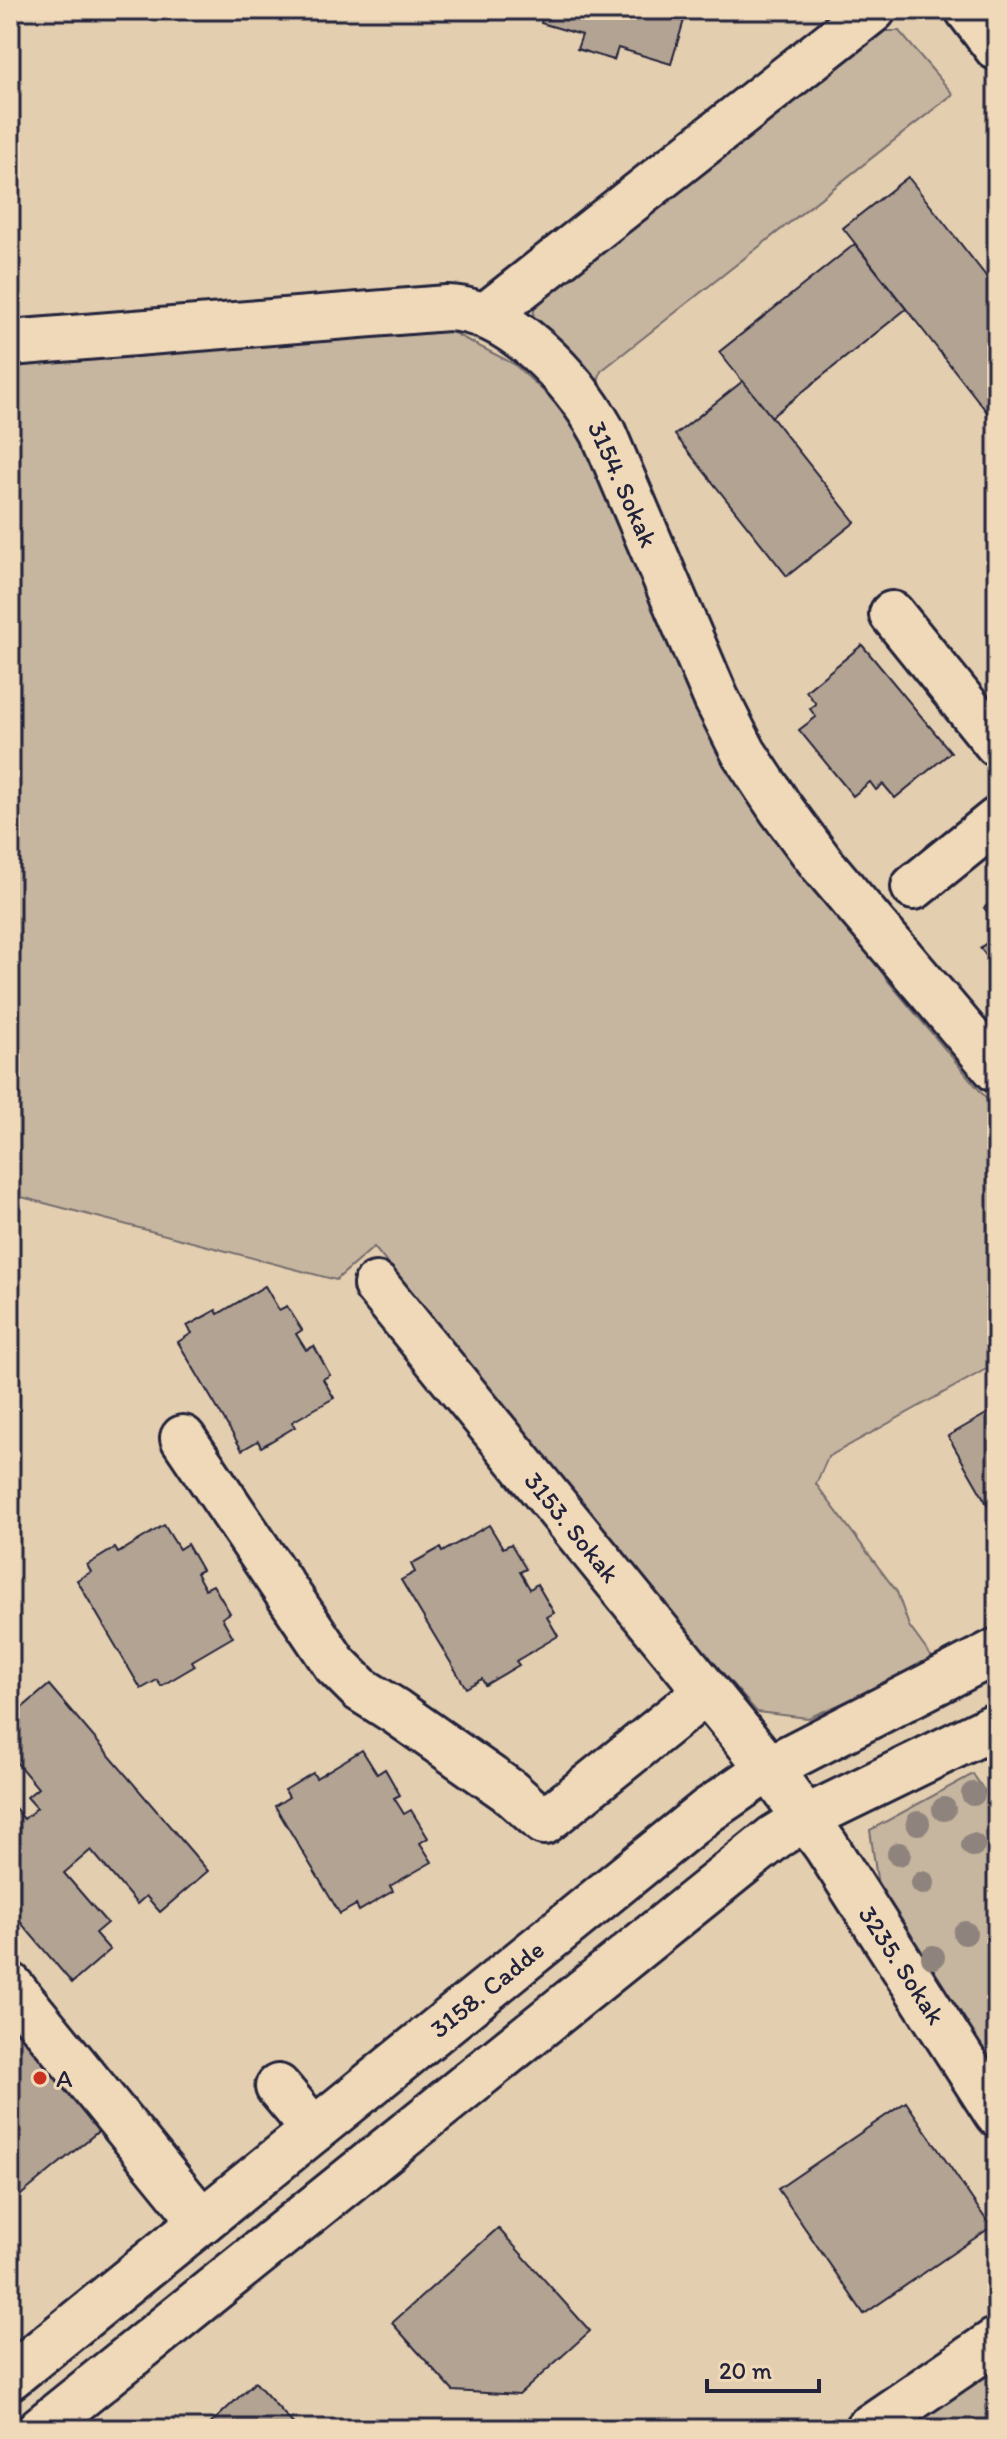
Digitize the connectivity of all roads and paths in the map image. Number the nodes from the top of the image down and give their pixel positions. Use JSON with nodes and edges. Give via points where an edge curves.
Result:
{"nodes":[{"id":1,"x":873,"y":10,"type":"edge"},
{"id":2,"x":485,"y":316,"type":"junction"},
{"id":3,"x":10,"y":343,"type":"edge"},
{"id":4,"x":892,"y":614,"type":"dead end"},
{"id":5,"x":997,"y":744,"type":"edge"},
{"id":6,"x":997,"y":820,"type":"edge"},
{"id":7,"x":914,"y":887,"type":"dead end"},
{"id":8,"x":997,"y":1070,"type":"edge"},
{"id":9,"x":376,"y":1285,"type":"dead end"},
{"id":10,"x":183,"y":1438,"type":"dead end"},
{"id":11,"x":997,"y":1651,"type":"edge"},
{"id":12,"x":706,"y":1692,"type":"junction"},
{"id":13,"x":992,"y":1738,"type":"edge"},
{"id":14,"x":769,"y":1768,"type":"junction"},
{"id":15,"x":806,"y":1818,"type":"junction"},
{"id":16,"x":10,"y":1985,"type":"edge"},
{"id":17,"x":278,"y":2087,"type":"dead end"},
{"id":18,"x":997,"y":2114,"type":"edge"},
{"id":19,"x":314,"y":2130,"type":"junction"},
{"id":20,"x":202,"y":2221,"type":"junction"},
{"id":21,"x":997,"y":2340,"type":"edge"},
{"id":22,"x":10,"y":2377,"type":"edge"},
{"id":23,"x":40,"y":2429,"type":"edge"},
{"id":24,"x":867,"y":2429,"type":"edge"}],
"edges":[{"from":1,"to":2,"type":"street"},
{"from":2,"to":3,"type":"street","name":"3154. Sokak","via":[[447,308]]},
{"from":2,"to":8,"type":"street","name":"3154. Sokak","via":[[528,343],[578,392],[603,432],[744,753],[822,864]]},
{"from":4,"to":5,"type":"street"},
{"from":6,"to":7,"type":"street"},
{"from":9,"to":12,"type":"street","name":"3153. Sokak"},
{"from":10,"to":12,"type":"street","via":[[335,1664],[360,1689],[509,1791],[544,1822]]},
{"from":11,"to":14,"type":"street","name":"3158. Cadde"},
{"from":12,"to":14,"type":"street","name":"3153. Sokak"},
{"from":13,"to":15,"type":"street"},
{"from":14,"to":15,"type":"street","name":"3235. Sokak"},
{"from":14,"to":19,"type":"street","name":"3158. Cadde","via":[[707,1811]]},
{"from":15,"to":18,"type":"street","name":"3235. Sokak"},
{"from":15,"to":23,"type":"street","via":[[743,1861]]},
{"from":16,"to":20,"type":"street"},
{"from":17,"to":19,"type":"street"},
{"from":19,"to":20,"type":"street","name":"3158. Cadde"},
{"from":20,"to":22,"type":"street","name":"3158. Cadde"},
{"from":21,"to":24,"type":"street"}]}
